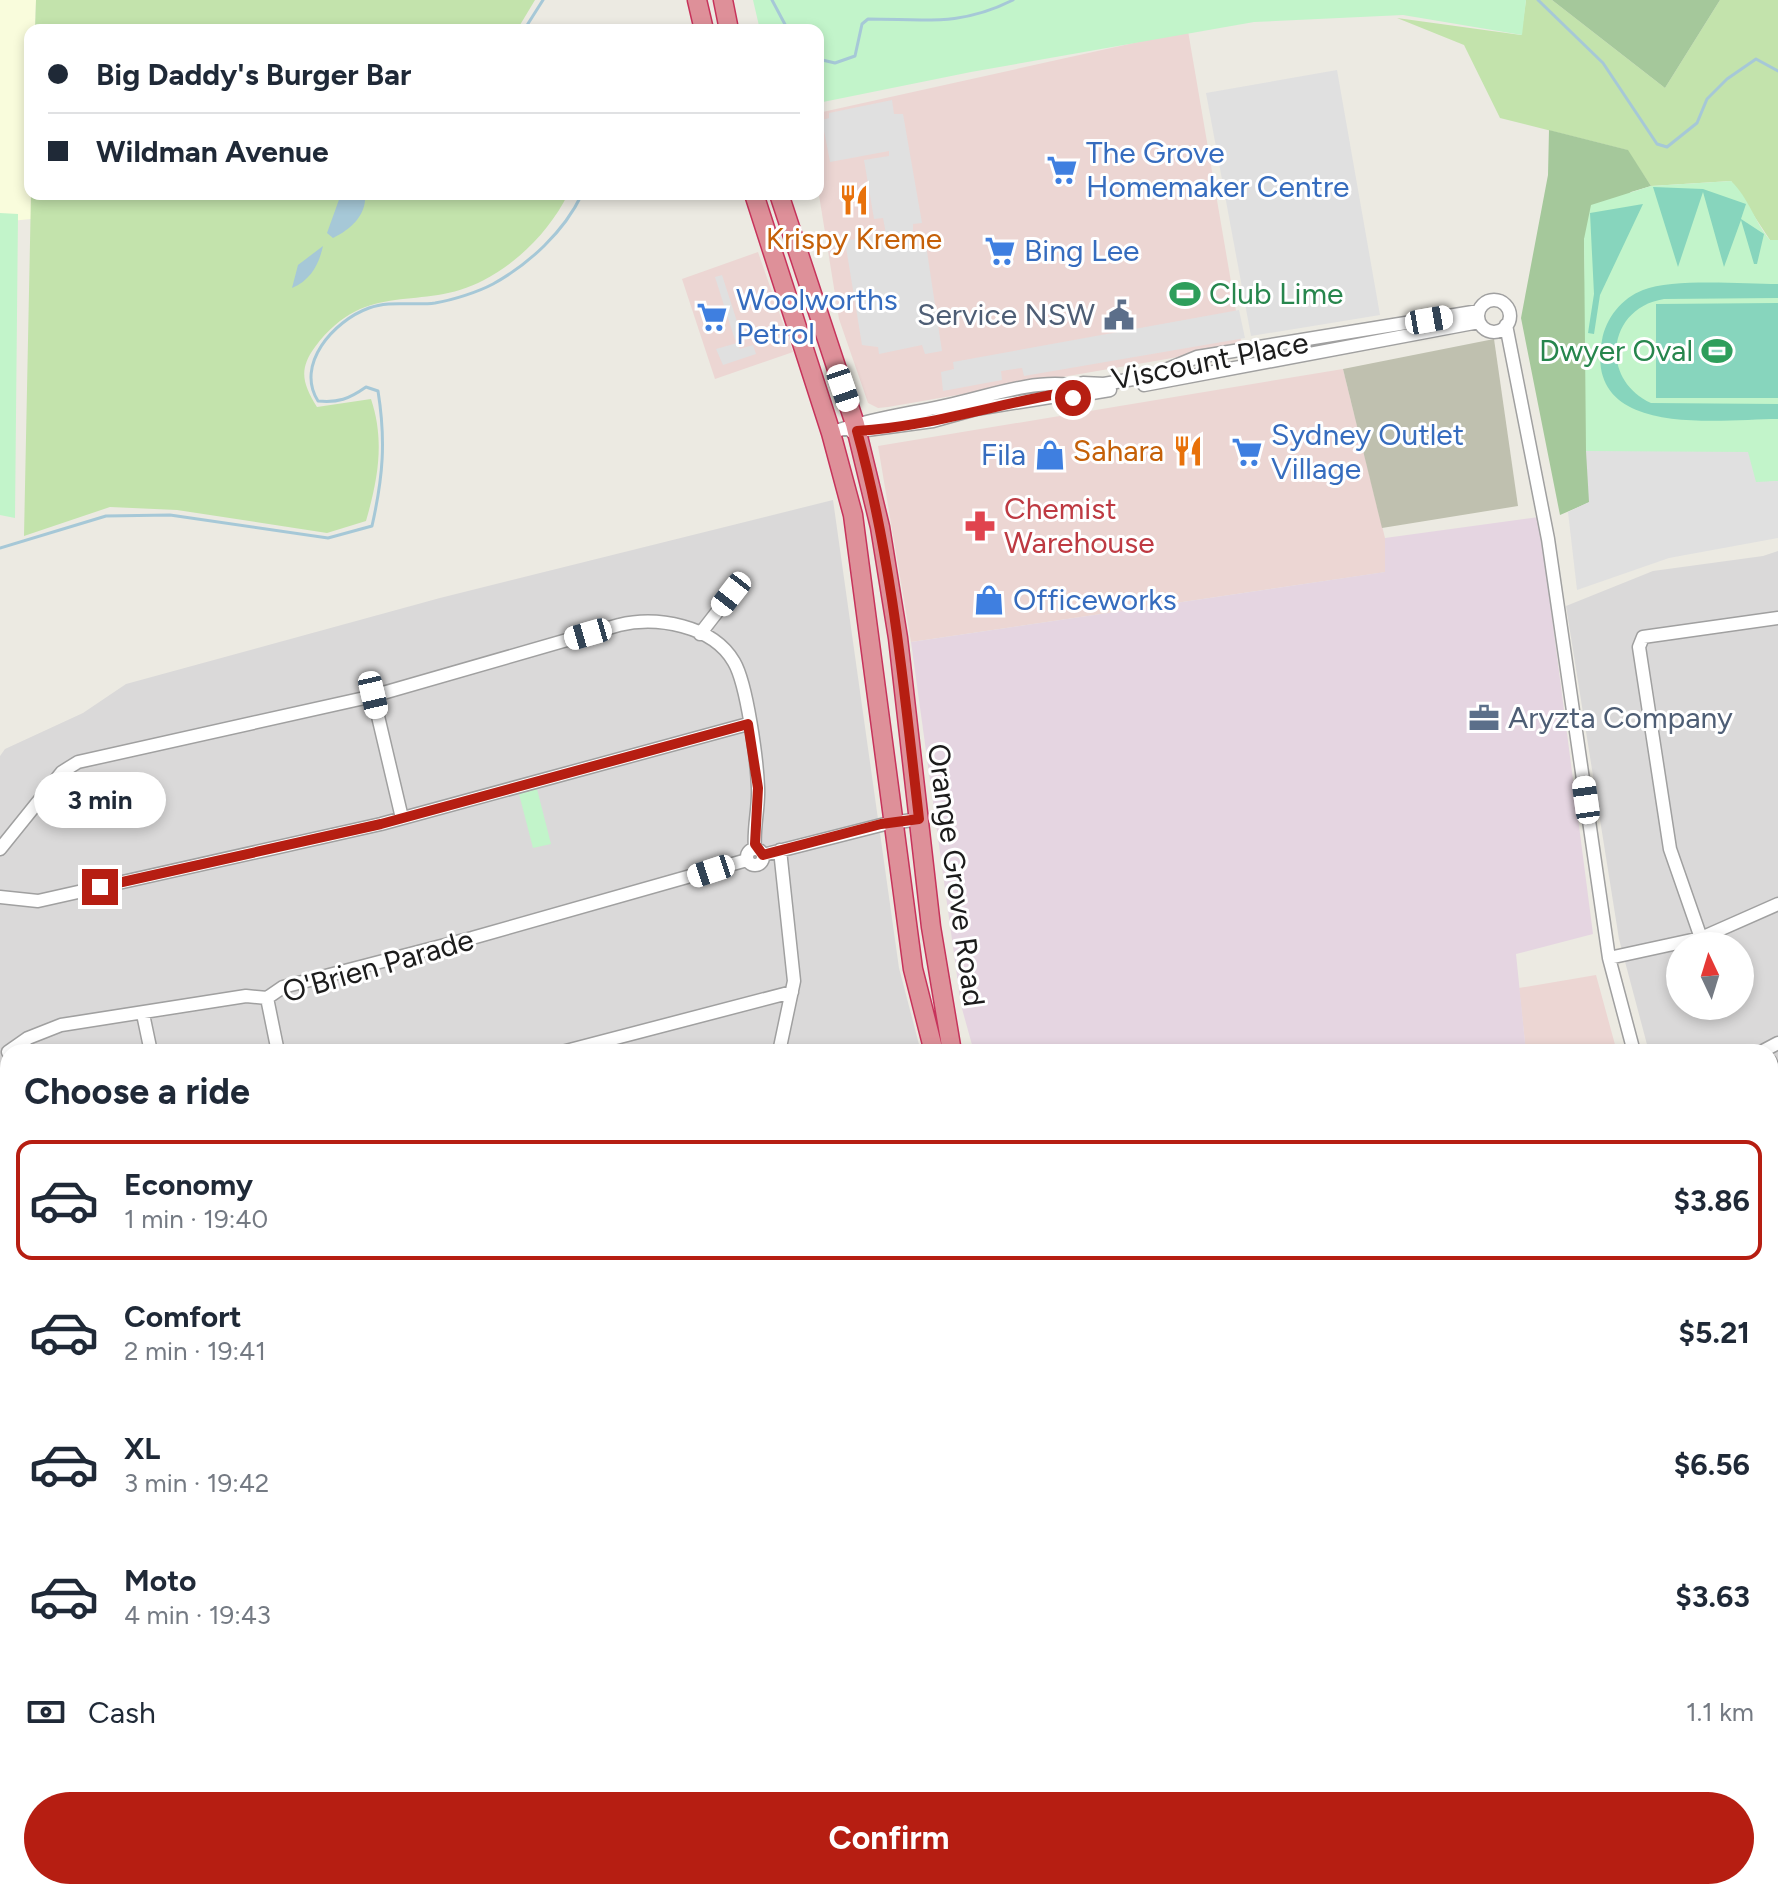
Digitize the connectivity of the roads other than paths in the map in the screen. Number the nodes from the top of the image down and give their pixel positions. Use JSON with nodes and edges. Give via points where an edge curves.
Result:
{"nodes":[{"id":1,"x":697,"y":0,"type":"edge"},
{"id":2,"x":723,"y":0,"type":"edge"},
{"id":3,"x":703,"y":24,"type":"edge"},
{"id":4,"x":728,"y":24,"type":"edge"},
{"id":5,"x":756,"y":200,"type":"edge"},
{"id":6,"x":781,"y":200,"type":"edge"},
{"id":7,"x":1479,"y":317,"type":"junction"},
{"id":8,"x":1506,"y":325,"type":"junction"},
{"id":9,"x":1085,"y":388,"type":"junction"},
{"id":10,"x":856,"y":428,"type":"junction"},
{"id":11,"x":831,"y":433,"type":"junction"},
{"id":12,"x":731,"y":594,"type":"dead end"},
{"id":13,"x":1778,"y":618,"type":"edge"},
{"id":14,"x":700,"y":634,"type":"junction"},
{"id":15,"x":373,"y":695,"type":"junction"},
{"id":16,"x":748,"y":724,"type":"junction"},
{"id":17,"x":402,"y":818,"type":"junction"},
{"id":18,"x":919,"y":819,"type":"junction"},
{"id":19,"x":894,"y":822,"type":"junction"},
{"id":20,"x":0,"y":849,"type":"edge"},
{"id":21,"x":780,"y":850,"type":"junction"},
{"id":22,"x":755,"y":854,"type":"junction"},
{"id":23,"x":0,"y":897,"type":"edge"},
{"id":24,"x":1778,"y":904,"type":"edge"},
{"id":25,"x":1699,"y":932,"type":"edge"},
{"id":26,"x":1715,"y":932,"type":"edge"},
{"id":27,"x":1666,"y":946,"type":"edge"},
{"id":28,"x":1609,"y":958,"type":"junction"},
{"id":29,"x":792,"y":992,"type":"junction"},
{"id":30,"x":267,"y":998,"type":"junction"},
{"id":31,"x":143,"y":1014,"type":"junction"},
{"id":32,"x":19,"y":1044,"type":"edge"},
{"id":33,"x":149,"y":1044,"type":"edge"},
{"id":34,"x":276,"y":1044,"type":"edge"},
{"id":35,"x":613,"y":1044,"type":"edge"},
{"id":36,"x":781,"y":1044,"type":"edge"},
{"id":37,"x":932,"y":1044,"type":"edge"},
{"id":38,"x":950,"y":1044,"type":"edge"},
{"id":39,"x":1632,"y":1044,"type":"edge"}],
"edges":[{"from":1,"to":3,"type":"highway"},
{"from":2,"to":4,"type":"highway"},
{"from":5,"to":11,"type":"highway","name":"Orange Grove Road"},
{"from":6,"to":10,"type":"highway","name":"Orange Grove Road"},
{"from":7,"to":8,"type":"street","via":[[1492,332]]},
{"from":7,"to":8,"type":"street","via":[[1491,301],[1501,302],[1508,310]]},
{"from":7,"to":9,"type":"street","name":"Viscount Place","via":[[1342,351]]},
{"from":7,"to":9,"type":"street","name":"Viscount Place","via":[[1197,357],[1151,376]]},
{"from":8,"to":28,"type":"street","via":[[1548,539]]},
{"from":9,"to":10,"type":"street","name":"Viscount Place","via":[[1076,399],[1069,390],[933,421]]},
{"from":10,"to":11,"type":"street","name":"Viscount Place"},
{"from":10,"to":18,"type":"highway","name":"Orange Grove Road","via":[[880,527],[898,638]]},
{"from":11,"to":19,"type":"highway","name":"Orange Grove Road","via":[[859,547]]},
{"from":12,"to":14,"type":"street"},
{"from":13,"to":25,"type":"street","via":[[1643,637],[1639,647],[1670,849]]},
{"from":14,"to":15,"type":"street","via":[[671,623],[638,621]]},
{"from":14,"to":16,"type":"street","via":[[733,660]]},
{"from":15,"to":17,"type":"street"},
{"from":15,"to":20,"type":"street","via":[[78,762],[49,785]]},
{"from":16,"to":17,"type":"street"},
{"from":16,"to":22,"type":"street","via":[[758,788]]},
{"from":17,"to":23,"type":"street","via":[[38,901]]},
{"from":18,"to":19,"type":"street","name":"O'Brien Parade"},
{"from":18,"to":38,"type":"highway","name":"Orange Grove Road"},
{"from":19,"to":21,"type":"street","name":"O'Brien Parade"},
{"from":19,"to":37,"type":"highway","name":"Orange Grove Road","via":[[913,969]]},
{"from":21,"to":22,"type":"street","name":"O'Brien Parade"},
{"from":21,"to":29,"type":"street"},
{"from":22,"to":30,"type":"street","name":"O'Brien Parade","via":[[486,935],[283,987]]},
{"from":24,"to":26,"type":"street"},
{"from":27,"to":28,"type":"street"},
{"from":28,"to":39,"type":"street"},
{"from":29,"to":35,"type":"street"},
{"from":29,"to":36,"type":"street"},
{"from":30,"to":31,"type":"street","name":"O'Brien Parade","via":[[246,996]]},
{"from":30,"to":34,"type":"street"},
{"from":31,"to":32,"type":"street","name":"O'Brien Parade","via":[[61,1025]]},
{"from":31,"to":33,"type":"street"}]}
